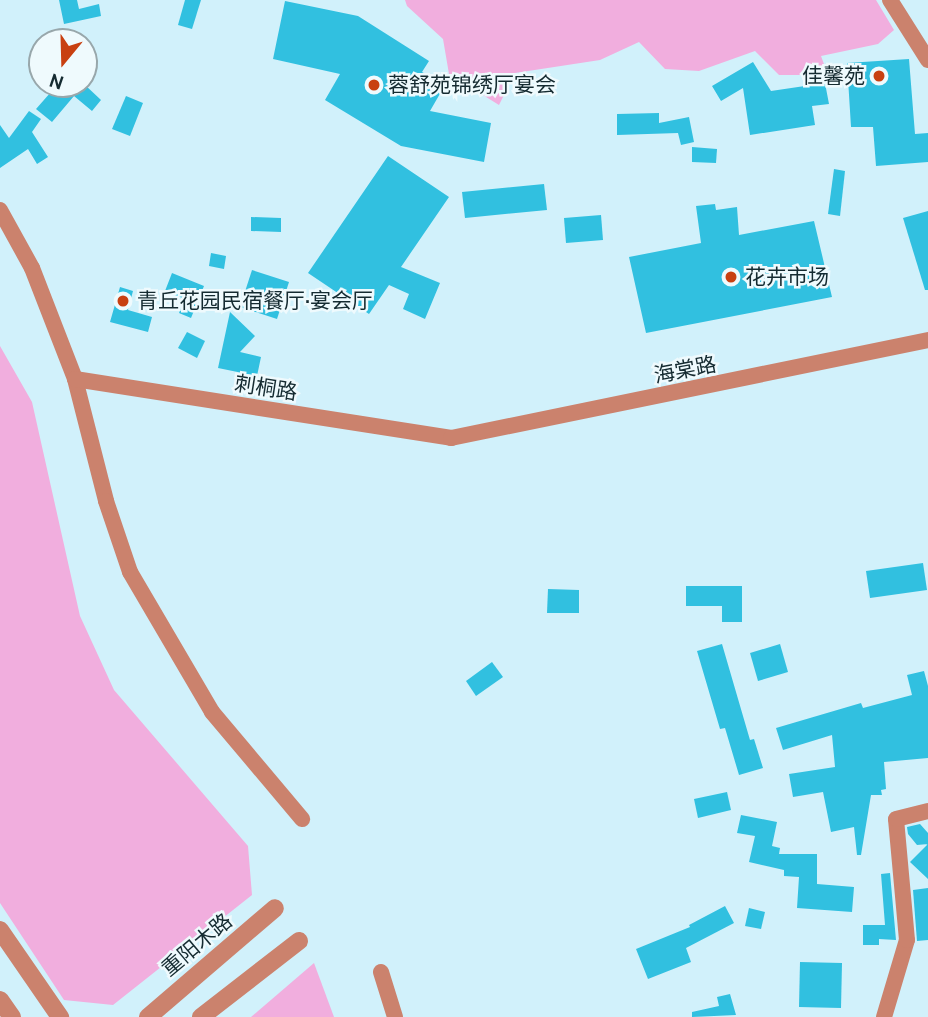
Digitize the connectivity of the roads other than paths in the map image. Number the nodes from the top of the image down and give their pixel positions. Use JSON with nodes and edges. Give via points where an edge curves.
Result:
{"nodes":[{"id":1,"x":890,"y":0,"type":"edge"},
{"id":2,"x":928,"y":60,"type":"edge"},
{"id":3,"x":0,"y":210,"type":"edge"},
{"id":4,"x":928,"y":340,"type":"edge"},
{"id":5,"x":75,"y":379,"type":"junction"},
{"id":6,"x":451,"y":439,"type":"joint"},
{"id":7,"x":928,"y":811,"type":"edge"},
{"id":8,"x":302,"y":819,"type":"dead end"},
{"id":9,"x":275,"y":908,"type":"dead end"},
{"id":10,"x":0,"y":930,"type":"edge"},
{"id":11,"x":299,"y":941,"type":"dead end"},
{"id":12,"x":381,"y":972,"type":"dead end"},
{"id":13,"x":0,"y":1000,"type":"edge"},
{"id":14,"x":12,"y":1017,"type":"edge"},
{"id":15,"x":60,"y":1017,"type":"edge"},
{"id":16,"x":148,"y":1017,"type":"edge"},
{"id":17,"x":201,"y":1017,"type":"edge"},
{"id":18,"x":395,"y":1017,"type":"edge"},
{"id":19,"x":884,"y":1017,"type":"edge"}],
"edges":[{"from":1,"to":2,"type":"street"},
{"from":3,"to":5,"type":"street","via":[[32,268]]},
{"from":4,"to":6,"type":"street","name":"海棠路"},
{"from":5,"to":6,"type":"street","name":"刺桐路"},
{"from":5,"to":8,"type":"street","via":[[106,501],[130,572],[212,712]]},
{"from":7,"to":19,"type":"street","via":[[896,819],[906,940]]},
{"from":9,"to":16,"type":"street","name":"重阳木路"},
{"from":10,"to":15,"type":"street"},
{"from":11,"to":17,"type":"street"},
{"from":12,"to":18,"type":"street"},
{"from":13,"to":14,"type":"street"}]}
